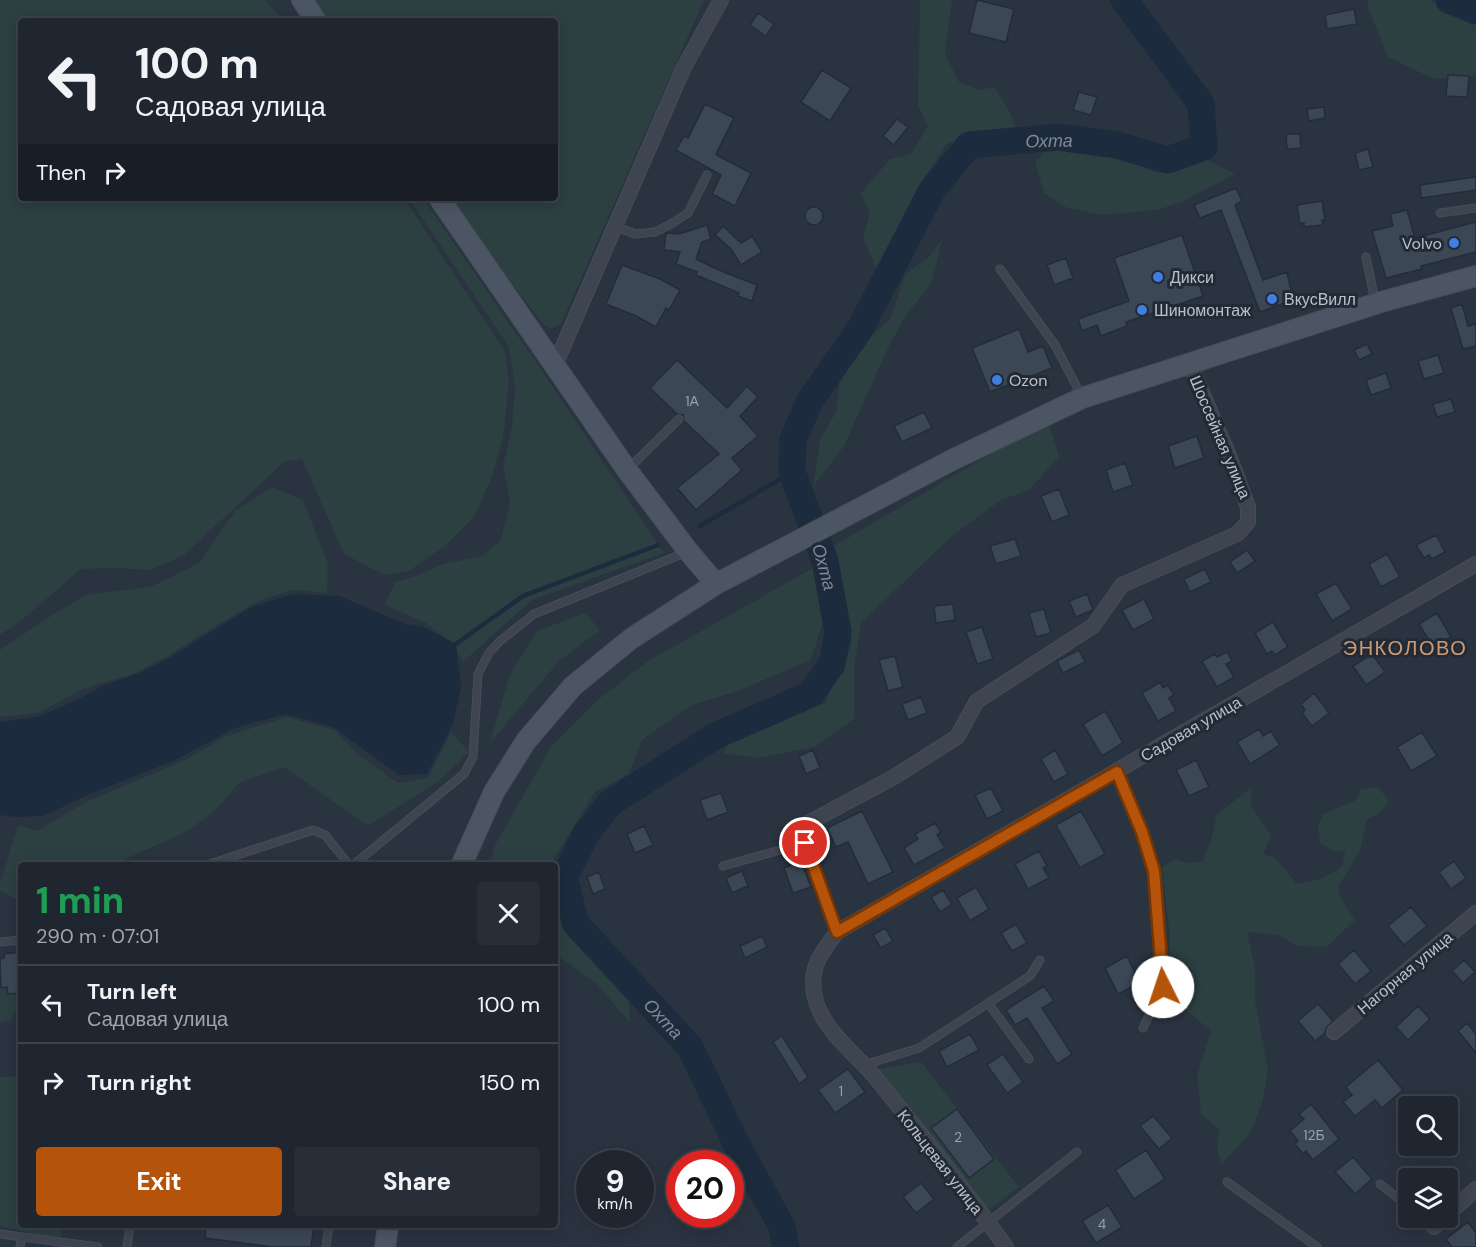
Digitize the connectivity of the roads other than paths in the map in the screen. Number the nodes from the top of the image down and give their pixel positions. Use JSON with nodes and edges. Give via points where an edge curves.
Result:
{"nodes":[{"id":1,"x":302,"y":0,"type":"edge"},
{"id":2,"x":721,"y":0,"type":"edge"},
{"id":3,"x":314,"y":18,"type":"edge"},
{"id":4,"x":707,"y":175,"type":"dead end"},
{"id":5,"x":441,"y":201,"type":"edge"},
{"id":6,"x":1476,"y":208,"type":"edge"},
{"id":7,"x":1440,"y":213,"type":"dead end"},
{"id":8,"x":614,"y":226,"type":"junction"},
{"id":9,"x":1366,"y":257,"type":"dead end"},
{"id":10,"x":1000,"y":269,"type":"dead end"},
{"id":11,"x":1476,"y":276,"type":"edge"},
{"id":12,"x":1376,"y":304,"type":"junction"},
{"id":13,"x":1189,"y":362,"type":"junction"},
{"id":14,"x":555,"y":365,"type":"junction"},
{"id":15,"x":1082,"y":398,"type":"junction"},
{"id":16,"x":679,"y":419,"type":"dead end"},
{"id":17,"x":627,"y":470,"type":"junction"},
{"id":18,"x":688,"y":551,"type":"junction"},
{"id":19,"x":1476,"y":564,"type":"edge"},
{"id":20,"x":716,"y":584,"type":"junction"},
{"id":21,"x":1117,"y":772,"type":"junction"},
{"id":22,"x":805,"y":843,"type":"junction"},
{"id":23,"x":216,"y":862,"type":"edge"},
{"id":24,"x":348,"y":862,"type":"edge"},
{"id":25,"x":356,"y":862,"type":"edge"},
{"id":26,"x":463,"y":862,"type":"edge"},
{"id":27,"x":723,"y":866,"type":"dead end"},
{"id":28,"x":1476,"y":913,"type":"edge"},
{"id":29,"x":837,"y":932,"type":"junction"},
{"id":30,"x":18,"y":940,"type":"edge"},
{"id":31,"x":0,"y":942,"type":"edge"},
{"id":32,"x":1040,"y":960,"type":"dead end"},
{"id":33,"x":988,"y":1003,"type":"junction"},
{"id":34,"x":1143,"y":1028,"type":"dead end"},
{"id":35,"x":1334,"y":1032,"type":"dead end"},
{"id":36,"x":1029,"y":1059,"type":"dead end"},
{"id":37,"x":864,"y":1065,"type":"junction"},
{"id":38,"x":875,"y":1077,"type":"joint"},
{"id":39,"x":1077,"y":1152,"type":"dead end"},
{"id":40,"x":1227,"y":1182,"type":"dead end"},
{"id":41,"x":1380,"y":1184,"type":"dead end"},
{"id":42,"x":1476,"y":1189,"type":"edge"},
{"id":43,"x":1398,"y":1198,"type":"edge"},
{"id":44,"x":1458,"y":1205,"type":"edge"},
{"id":45,"x":988,"y":1223,"type":"junction"},
{"id":46,"x":130,"y":1228,"type":"edge"},
{"id":47,"x":329,"y":1228,"type":"edge"},
{"id":48,"x":388,"y":1228,"type":"edge"},
{"id":49,"x":0,"y":1234,"type":"edge"},
{"id":50,"x":22,"y":1237,"type":"junction"},
{"id":51,"x":20,"y":1247,"type":"edge"},
{"id":52,"x":98,"y":1247,"type":"edge"},
{"id":53,"x":127,"y":1247,"type":"edge"},
{"id":54,"x":326,"y":1247,"type":"edge"},
{"id":55,"x":385,"y":1247,"type":"edge"},
{"id":56,"x":957,"y":1247,"type":"edge"},
{"id":57,"x":1006,"y":1247,"type":"edge"},
{"id":58,"x":1317,"y":1247,"type":"edge"}],
"edges":[{"from":1,"to":3,"type":"main road"},
{"from":2,"to":8,"type":"street","via":[[683,69]]},
{"from":4,"to":8,"type":"lane","via":[[688,213],[671,224],[655,232],[635,234]]},
{"from":5,"to":14,"type":"main road"},
{"from":6,"to":7,"type":"lane"},
{"from":8,"to":14,"type":"street"},
{"from":9,"to":12,"type":"lane"},
{"from":10,"to":15,"type":"lane","via":[[1055,345]]},
{"from":11,"to":12,"type":"main road"},
{"from":12,"to":13,"type":"main road"},
{"from":13,"to":15,"type":"main road"},
{"from":13,"to":22,"type":"street","name":"Шоссейная улица","via":[[1230,458],[1248,507],[1248,522],[1237,534],[1122,585],[1093,626],[976,701],[957,736],[894,777],[808,823],[803,836]]},
{"from":14,"to":17,"type":"main road"},
{"from":15,"to":20,"type":"main road","via":[[952,460]]},
{"from":16,"to":17,"type":"lane"},
{"from":17,"to":18,"type":"main road"},
{"from":18,"to":20,"type":"main road"},
{"from":18,"to":25,"type":"lane","via":[[534,614],[500,641],[478,674],[473,757],[464,774]]},
{"from":19,"to":21,"type":"street","name":"Садовая улица"},
{"from":20,"to":26,"type":"main road","via":[[632,638],[573,686],[526,741],[494,792]]},
{"from":21,"to":29,"type":"street","name":"Садовая улица"},
{"from":21,"to":34,"type":"lane","via":[[1154,871],[1163,987]]},
{"from":22,"to":27,"type":"lane"},
{"from":22,"to":29,"type":"lane"},
{"from":23,"to":24,"type":"lane","via":[[313,830],[325,835]]},
{"from":28,"to":35,"type":"street","name":"Нагорная улица"},
{"from":29,"to":37,"type":"street","name":"Садовая улица","via":[[818,958],[812,976],[815,997],[833,1034]]},
{"from":30,"to":31,"type":"lane"},
{"from":32,"to":33,"type":"lane","via":[[1030,976]]},
{"from":33,"to":36,"type":"lane"},
{"from":33,"to":37,"type":"lane","via":[[919,1048]]},
{"from":37,"to":38,"type":"street","name":"Садовая улица"},
{"from":38,"to":45,"type":"street","name":"Кольцевая улица"},
{"from":39,"to":45,"type":"lane"},
{"from":40,"to":58,"type":"lane"},
{"from":41,"to":43,"type":"lane"},
{"from":42,"to":44,"type":"street"},
{"from":45,"to":56,"type":"lane"},
{"from":45,"to":57,"type":"street","name":"Кольцевая улица"},
{"from":46,"to":53,"type":"lane"},
{"from":47,"to":54,"type":"lane"},
{"from":48,"to":55,"type":"main road"},
{"from":49,"to":50,"type":"lane"},
{"from":50,"to":51,"type":"lane"},
{"from":50,"to":52,"type":"lane"}]}
